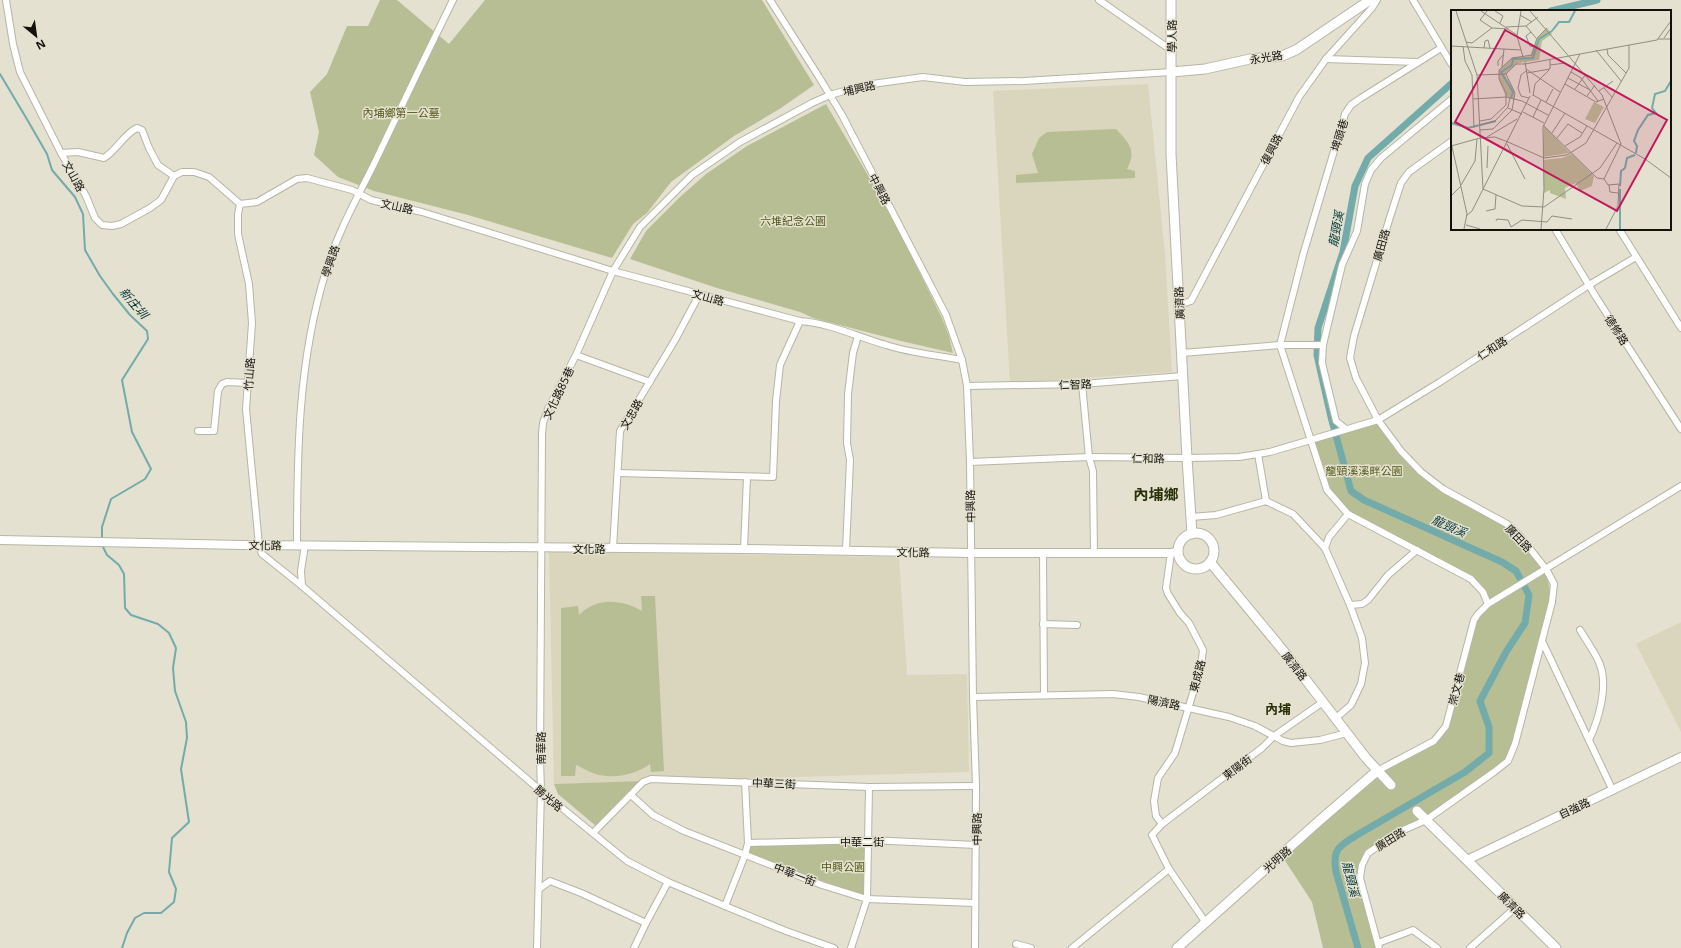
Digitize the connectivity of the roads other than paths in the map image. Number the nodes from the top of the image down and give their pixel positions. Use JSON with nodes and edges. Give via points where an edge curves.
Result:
{"nodes":[{"id":1,"x":6,"y":0,"type":"edge"},
{"id":2,"x":452,"y":0,"type":"edge"},
{"id":3,"x":770,"y":0,"type":"edge"},
{"id":4,"x":1099,"y":0,"type":"edge"},
{"id":5,"x":1171,"y":0,"type":"edge"},
{"id":6,"x":1370,"y":0,"type":"edge"},
{"id":7,"x":1378,"y":0,"type":"edge"},
{"id":8,"x":1413,"y":0,"type":"edge"},
{"id":9,"x":1441,"y":48,"type":"junction"},
{"id":10,"x":1170,"y":50,"type":"junction"},
{"id":11,"x":1326,"y":59,"type":"junction"},
{"id":12,"x":1417,"y":62,"type":"junction"},
{"id":13,"x":1451,"y":63,"type":"edge"},
{"id":14,"x":1172,"y":72,"type":"junction"},
{"id":15,"x":830,"y":95,"type":"junction"},
{"id":16,"x":1451,"y":100,"type":"edge"},
{"id":17,"x":1451,"y":143,"type":"edge"},
{"id":18,"x":61,"y":153,"type":"junction"},
{"id":19,"x":174,"y":176,"type":"junction"},
{"id":20,"x":359,"y":194,"type":"junction"},
{"id":21,"x":240,"y":204,"type":"junction"},
{"id":22,"x":1556,"y":230,"type":"edge"},
{"id":23,"x":1620,"y":230,"type":"edge"},
{"id":24,"x":1636,"y":257,"type":"junction"},
{"id":25,"x":613,"y":271,"type":"junction"},
{"id":26,"x":1589,"y":285,"type":"junction"},
{"id":27,"x":699,"y":294,"type":"junction"},
{"id":28,"x":1180,"y":305,"type":"junction"},
{"id":29,"x":800,"y":321,"type":"junction"},
{"id":30,"x":1681,"y":328,"type":"edge"},
{"id":31,"x":858,"y":336,"type":"junction"},
{"id":32,"x":1280,"y":345,"type":"junction"},
{"id":33,"x":1320,"y":345,"type":"dead end"},
{"id":34,"x":1182,"y":352,"type":"junction"},
{"id":35,"x":576,"y":355,"type":"junction"},
{"id":36,"x":962,"y":360,"type":"junction"},
{"id":37,"x":1183,"y":376,"type":"junction"},
{"id":38,"x":650,"y":382,"type":"junction"},
{"id":39,"x":248,"y":383,"type":"junction"},
{"id":40,"x":1082,"y":384,"type":"junction"},
{"id":41,"x":967,"y":386,"type":"junction"},
{"id":42,"x":1378,"y":420,"type":"junction"},
{"id":43,"x":1344,"y":429,"type":"junction"},
{"id":44,"x":1681,"y":429,"type":"edge"},
{"id":45,"x":198,"y":431,"type":"dead end"},
{"id":46,"x":1311,"y":439,"type":"junction"},
{"id":47,"x":1258,"y":454,"type":"junction"},
{"id":48,"x":1089,"y":457,"type":"junction"},
{"id":49,"x":1186,"y":458,"type":"junction"},
{"id":50,"x":970,"y":462,"type":"junction"},
{"id":51,"x":618,"y":473,"type":"junction"},
{"id":52,"x":747,"y":477,"type":"junction"},
{"id":53,"x":1681,"y":486,"type":"edge"},
{"id":54,"x":1266,"y":501,"type":"junction"},
{"id":55,"x":1348,"y":514,"type":"junction"},
{"id":56,"x":1191,"y":517,"type":"junction"},
{"id":57,"x":1192,"y":534,"type":"junction"},
{"id":58,"x":0,"y":540,"type":"edge"},
{"id":59,"x":258,"y":545,"type":"junction"},
{"id":60,"x":301,"y":546,"type":"junction"},
{"id":61,"x":542,"y":548,"type":"junction"},
{"id":62,"x":613,"y":548,"type":"junction"},
{"id":63,"x":1325,"y":548,"type":"junction"},
{"id":64,"x":744,"y":549,"type":"junction"},
{"id":65,"x":846,"y":550,"type":"junction"},
{"id":66,"x":1417,"y":550,"type":"junction"},
{"id":67,"x":1174,"y":552,"type":"junction"},
{"id":68,"x":971,"y":553,"type":"junction"},
{"id":69,"x":1043,"y":553,"type":"junction"},
{"id":70,"x":1094,"y":554,"type":"junction"},
{"id":71,"x":1210,"y":562,"type":"junction"},
{"id":72,"x":1546,"y":569,"type":"junction"},
{"id":73,"x":302,"y":586,"type":"junction"},
{"id":74,"x":1488,"y":604,"type":"junction"},
{"id":75,"x":1350,"y":605,"type":"junction"},
{"id":76,"x":1044,"y":624,"type":"junction"},
{"id":77,"x":1077,"y":625,"type":"dead end"},
{"id":78,"x":1580,"y":630,"type":"dead end"},
{"id":79,"x":1542,"y":641,"type":"junction"},
{"id":80,"x":1044,"y":695,"type":"junction"},
{"id":81,"x":973,"y":696,"type":"junction"},
{"id":82,"x":1323,"y":702,"type":"junction"},
{"id":83,"x":1189,"y":707,"type":"junction"},
{"id":84,"x":1336,"y":718,"type":"junction"},
{"id":85,"x":1347,"y":733,"type":"junction"},
{"id":86,"x":1274,"y":736,"type":"junction"},
{"id":87,"x":1589,"y":740,"type":"junction"},
{"id":88,"x":1681,"y":758,"type":"edge"},
{"id":89,"x":1377,"y":771,"type":"junction"},
{"id":90,"x":745,"y":782,"type":"junction"},
{"id":91,"x":1391,"y":785,"type":"dead end"},
{"id":92,"x":976,"y":786,"type":"junction"},
{"id":93,"x":869,"y":787,"type":"junction"},
{"id":94,"x":1612,"y":791,"type":"junction"},
{"id":95,"x":541,"y":792,"type":"junction"},
{"id":96,"x":631,"y":795,"type":"junction"},
{"id":97,"x":1417,"y":811,"type":"dead end"},
{"id":98,"x":1426,"y":820,"type":"junction"},
{"id":99,"x":1162,"y":824,"type":"junction"},
{"id":100,"x":593,"y":833,"type":"junction"},
{"id":101,"x":869,"y":840,"type":"junction"},
{"id":102,"x":748,"y":843,"type":"junction"},
{"id":103,"x":976,"y":845,"type":"junction"},
{"id":104,"x":745,"y":855,"type":"junction"},
{"id":105,"x":1467,"y":860,"type":"junction"},
{"id":106,"x":1169,"y":869,"type":"junction"},
{"id":107,"x":668,"y":882,"type":"junction"},
{"id":108,"x":539,"y":889,"type":"junction"},
{"id":109,"x":867,"y":899,"type":"junction"},
{"id":110,"x":975,"y":902,"type":"junction"},
{"id":111,"x":725,"y":906,"type":"junction"},
{"id":112,"x":1515,"y":908,"type":"junction"},
{"id":113,"x":646,"y":923,"type":"junction"},
{"id":114,"x":1206,"y":923,"type":"junction"},
{"id":115,"x":1016,"y":944,"type":"dead end"},
{"id":116,"x":1378,"y":945,"type":"edge"},
{"id":117,"x":537,"y":948,"type":"edge"},
{"id":118,"x":634,"y":948,"type":"edge"},
{"id":119,"x":834,"y":948,"type":"edge"},
{"id":120,"x":851,"y":948,"type":"edge"},
{"id":121,"x":975,"y":948,"type":"edge"},
{"id":122,"x":1031,"y":948,"type":"edge"},
{"id":123,"x":1072,"y":948,"type":"edge"},
{"id":124,"x":1177,"y":948,"type":"edge"},
{"id":125,"x":1437,"y":948,"type":"edge"},
{"id":126,"x":1470,"y":948,"type":"edge"},
{"id":127,"x":1556,"y":948,"type":"edge"}],
"edges":[{"from":1,"to":18,"type":"street","name":"文山路","via":[[20,72]]},
{"from":2,"to":20,"type":"street","name":"學興路"},
{"from":3,"to":15,"type":"street","name":"中興路"},
{"from":4,"to":10,"type":"street"},
{"from":5,"to":10,"type":"main road","name":"學人路"},
{"from":6,"to":14,"type":"main road","name":"永光路","via":[[1296,50],[1282,56]]},
{"from":7,"to":11,"type":"street","name":"復興路"},
{"from":8,"to":9,"type":"street"},
{"from":9,"to":12,"type":"street","name":"埤頭巷"},
{"from":9,"to":13,"type":"street"},
{"from":10,"to":14,"type":"main road","name":"學人路"},
{"from":11,"to":12,"type":"street"},
{"from":11,"to":28,"type":"street","name":"復興路","via":[[1299,97],[1191,301]]},
{"from":12,"to":32,"type":"street","name":"埤頭巷","via":[[1351,105],[1345,114]]},
{"from":14,"to":15,"type":"street","name":"埔興路","via":[[980,82],[923,77],[865,85]]},
{"from":14,"to":28,"type":"main road","name":"廣濟路","via":[[1171,154]]},
{"from":15,"to":25,"type":"street","name":"埔興路","via":[[740,142],[692,175],[640,227]]},
{"from":15,"to":36,"type":"street","name":"中興路","via":[[946,315]]},
{"from":16,"to":43,"type":"street","via":[[1381,158],[1371,170],[1366,184],[1357,231],[1342,265],[1323,345],[1322,363],[1336,421]]},
{"from":17,"to":42,"type":"street","name":"廣田路","via":[[1409,172],[1401,183],[1354,336],[1350,358],[1356,378]]},
{"from":18,"to":19,"type":"street","via":[[78,152],[104,158],[137,128],[142,130],[158,165]]},
{"from":18,"to":19,"type":"street","name":"文山路","via":[[86,196],[95,218],[102,225],[121,224],[150,208],[161,200]]},
{"from":19,"to":21,"type":"street","via":[[182,172],[194,172],[209,177]]},
{"from":20,"to":21,"type":"street","name":"文山路","via":[[307,178],[296,178],[257,202]]},
{"from":20,"to":25,"type":"street","name":"文山路","via":[[370,200],[422,212]]},
{"from":20,"to":60,"type":"street","name":"學興路","via":[[326,270],[305,367],[298,441]]},
{"from":21,"to":39,"type":"street","name":"竹山路","via":[[238,234],[249,284],[252,323]]},
{"from":22,"to":26,"type":"street","name":"德修路"},
{"from":23,"to":24,"type":"street"},
{"from":24,"to":26,"type":"street","name":"仁和路"},
{"from":24,"to":30,"type":"street"},
{"from":25,"to":27,"type":"street","name":"文山路"},
{"from":25,"to":35,"type":"street","name":"文化路85巷"},
{"from":26,"to":42,"type":"street","name":"仁和路"},
{"from":26,"to":44,"type":"street","name":"德修路"},
{"from":27,"to":29,"type":"street","name":"文山路"},
{"from":27,"to":38,"type":"street","name":"文忠路"},
{"from":28,"to":34,"type":"main road","name":"廣濟路"},
{"from":29,"to":31,"type":"street","name":"文山路"},
{"from":29,"to":52,"type":"street","via":[[780,365],[776,401],[774,478]]},
{"from":31,"to":36,"type":"street","name":"文山路","via":[[886,345]]},
{"from":31,"to":65,"type":"street","via":[[848,394],[847,443],[850,460]]},
{"from":32,"to":33,"type":"street"},
{"from":32,"to":34,"type":"street"},
{"from":32,"to":46,"type":"street"},
{"from":34,"to":37,"type":"main road","name":"廣濟路"},
{"from":35,"to":38,"type":"street"},
{"from":35,"to":61,"type":"street","name":"文化路85巷","via":[[543,423]]},
{"from":36,"to":41,"type":"street","name":"中興路"},
{"from":37,"to":40,"type":"street","name":"仁智路"},
{"from":37,"to":49,"type":"main road","name":"廣濟路"},
{"from":38,"to":51,"type":"street","name":"文忠路","via":[[620,431]]},
{"from":39,"to":45,"type":"street","via":[[222,384],[218,391],[214,431]]},
{"from":39,"to":59,"type":"street","name":"竹山路","via":[[246,409]]},
{"from":40,"to":41,"type":"street","name":"仁智路"},
{"from":40,"to":48,"type":"street"},
{"from":41,"to":50,"type":"street","name":"中興路"},
{"from":42,"to":43,"type":"street","name":"仁和路"},
{"from":42,"to":72,"type":"street","name":"廣田路","via":[[1400,451],[1421,472],[1443,489],[1507,524]]},
{"from":43,"to":46,"type":"street","name":"仁和路"},
{"from":46,"to":47,"type":"street","name":"仁和路"},
{"from":46,"to":55,"type":"street","via":[[1327,490]]},
{"from":47,"to":49,"type":"street","name":"仁和路"},
{"from":47,"to":54,"type":"street"},
{"from":48,"to":49,"type":"street","name":"仁和路"},
{"from":48,"to":50,"type":"street","name":"仁和路"},
{"from":48,"to":70,"type":"street","via":[[1093,471]]},
{"from":49,"to":56,"type":"main road","name":"廣濟路"},
{"from":50,"to":68,"type":"street","name":"中興路"},
{"from":51,"to":52,"type":"street"},
{"from":51,"to":62,"type":"street","name":"文忠路"},
{"from":52,"to":64,"type":"street"},
{"from":53,"to":72,"type":"street","name":"崇文巷"},
{"from":54,"to":56,"type":"street","via":[[1216,515]]},
{"from":54,"to":63,"type":"street","via":[[1293,514]]},
{"from":55,"to":63,"type":"street","via":[[1329,537]]},
{"from":55,"to":66,"type":"street"},
{"from":56,"to":57,"type":"main road","name":"廣濟路"},
{"from":57,"to":67,"type":"main road","via":[[1182,540]]},
{"from":57,"to":71,"type":"main road","via":[[1204,535],[1213,544],[1214,557]]},
{"from":58,"to":59,"type":"street","name":"文化路"},
{"from":59,"to":60,"type":"street","name":"文化路"},
{"from":59,"to":73,"type":"street","name":"勝光路","via":[[262,554]]},
{"from":60,"to":61,"type":"street","name":"文化路"},
{"from":60,"to":73,"type":"street"},
{"from":61,"to":62,"type":"street","name":"文化路"},
{"from":61,"to":95,"type":"street","name":"南華路"},
{"from":62,"to":64,"type":"street","name":"文化路"},
{"from":63,"to":75,"type":"street"},
{"from":64,"to":65,"type":"street","name":"文化路"},
{"from":65,"to":68,"type":"street","name":"文化路"},
{"from":66,"to":74,"type":"street","via":[[1471,579],[1483,592]]},
{"from":66,"to":75,"type":"street","via":[[1388,575],[1368,600],[1362,604]]},
{"from":67,"to":70,"type":"street","name":"文化路"},
{"from":67,"to":71,"type":"main road","via":[[1190,568],[1201,568]]},
{"from":67,"to":83,"type":"street","name":"東成路","via":[[1166,588],[1203,650]]},
{"from":68,"to":69,"type":"street","name":"文化路"},
{"from":68,"to":81,"type":"street","name":"中興路"},
{"from":69,"to":70,"type":"street","name":"文化路"},
{"from":69,"to":76,"type":"street"},
{"from":71,"to":82,"type":"main road","name":"廣濟路"},
{"from":72,"to":74,"type":"street","name":"崇文巷"},
{"from":72,"to":79,"type":"street","name":"廣田路","via":[[1554,584]]},
{"from":73,"to":95,"type":"street","name":"勝光路"},
{"from":74,"to":89,"type":"street","name":"崇文巷","via":[[1474,620],[1446,726],[1434,740]]},
{"from":75,"to":84,"type":"street","via":[[1362,638],[1365,663],[1361,684],[1351,705]]},
{"from":76,"to":77,"type":"street"},
{"from":76,"to":80,"type":"street"},
{"from":78,"to":87,"type":"street","via":[[1599,663],[1603,676],[1603,690]]},
{"from":79,"to":87,"type":"street"},
{"from":79,"to":98,"type":"street","name":"廣田路","via":[[1508,761]]},
{"from":80,"to":81,"type":"street","name":"陽濟路"},
{"from":80,"to":83,"type":"street","name":"陽濟路","via":[[1113,694]]},
{"from":81,"to":92,"type":"street","name":"中興路"},
{"from":82,"to":84,"type":"main road","name":"廣濟路"},
{"from":82,"to":86,"type":"street","name":"東陽街"},
{"from":83,"to":86,"type":"street","name":"陽濟路","via":[[1242,721]]},
{"from":83,"to":99,"type":"street","name":"東成路","via":[[1176,753],[1158,778],[1154,801],[1156,816]]},
{"from":84,"to":85,"type":"main road","name":"廣濟路"},
{"from":85,"to":86,"type":"street","name":"陽濟路","via":[[1320,740],[1291,743]]},
{"from":85,"to":89,"type":"main road","name":"廣濟路"},
{"from":86,"to":99,"type":"street","name":"東陽街","via":[[1262,748]]},
{"from":87,"to":94,"type":"street"},
{"from":88,"to":94,"type":"street","name":"自強路"},
{"from":89,"to":91,"type":"main road","name":"廣濟路"},
{"from":89,"to":114,"type":"main road","name":"光明路"},
{"from":90,"to":93,"type":"street","name":"中華三街"},
{"from":90,"to":96,"type":"street","name":"中華三街","via":[[651,778],[643,782]]},
{"from":90,"to":102,"type":"street"},
{"from":92,"to":93,"type":"street","name":"中華三街"},
{"from":92,"to":103,"type":"street","name":"中興路"},
{"from":93,"to":101,"type":"street"},
{"from":94,"to":105,"type":"street","name":"自強路"},
{"from":95,"to":100,"type":"street","name":"勝光路"},
{"from":95,"to":108,"type":"street","name":"南華路"},
{"from":96,"to":100,"type":"street","name":"中華三街"},
{"from":96,"to":104,"type":"street","name":"中華一街","via":[[653,815],[684,831]]},
{"from":97,"to":98,"type":"main road","name":"廣濟路"},
{"from":98,"to":105,"type":"main road","name":"廣濟路"},
{"from":98,"to":116,"type":"street","name":"廣田路","via":[[1380,844],[1368,853],[1362,866],[1360,878]]},
{"from":99,"to":106,"type":"street","name":"東陽街","via":[[1152,835]]},
{"from":100,"to":107,"type":"street","name":"勝光路","via":[[627,861]]},
{"from":101,"to":102,"type":"street","name":"中華二街"},
{"from":101,"to":103,"type":"street","name":"中華二街"},
{"from":101,"to":109,"type":"street"},
{"from":102,"to":104,"type":"street"},
{"from":103,"to":110,"type":"street","name":"中興路"},
{"from":104,"to":109,"type":"street","name":"中華一街","via":[[822,885]]},
{"from":104,"to":111,"type":"street"},
{"from":105,"to":112,"type":"main road","name":"廣濟路"},
{"from":106,"to":114,"type":"street"},
{"from":106,"to":123,"type":"street"},
{"from":107,"to":111,"type":"street","name":"勝光路"},
{"from":107,"to":113,"type":"street"},
{"from":108,"to":113,"type":"street","via":[[550,881]]},
{"from":108,"to":117,"type":"street","name":"南華路"},
{"from":109,"to":110,"type":"street","name":"中華一街"},
{"from":109,"to":120,"type":"street"},
{"from":110,"to":121,"type":"street","name":"中興路"},
{"from":111,"to":119,"type":"street","name":"勝光路"},
{"from":112,"to":126,"type":"street"},
{"from":112,"to":127,"type":"main road","name":"廣濟路"},
{"from":113,"to":118,"type":"street"},
{"from":114,"to":124,"type":"main road","name":"光明路"},
{"from":115,"to":122,"type":"street"},
{"from":116,"to":125,"type":"street","via":[[1413,930]]}]}
